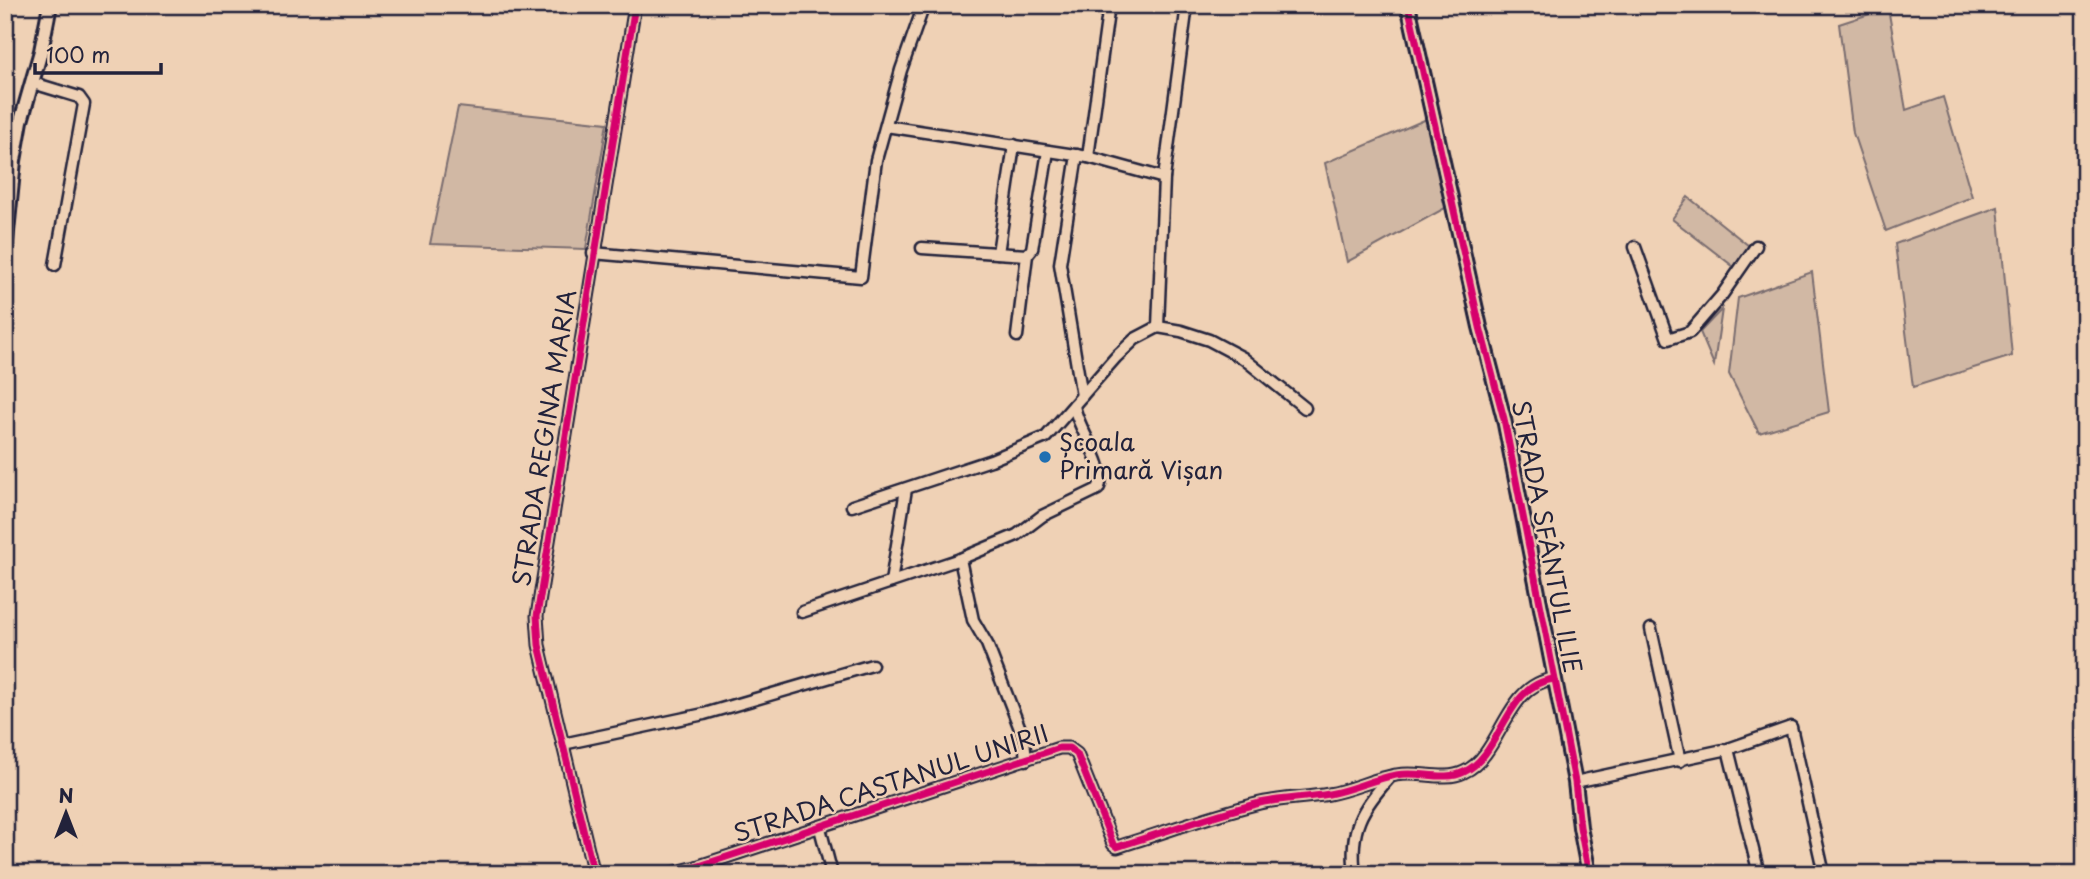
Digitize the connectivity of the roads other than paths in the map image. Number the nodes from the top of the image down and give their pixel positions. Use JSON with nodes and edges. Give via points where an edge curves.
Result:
{"nodes":[{"id":1,"x":50,"y":5,"type":"edge"},
{"id":2,"x":618,"y":5,"type":"edge"},
{"id":3,"x":924,"y":5,"type":"edge"},
{"id":4,"x":1109,"y":5,"type":"edge"},
{"id":5,"x":1187,"y":5,"type":"edge"},
{"id":6,"x":1408,"y":5,"type":"edge"},
{"id":7,"x":634,"y":6,"type":"edge"},
{"id":8,"x":33,"y":83,"type":"junction"},
{"id":9,"x":886,"y":126,"type":"junction"},
{"id":10,"x":1014,"y":145,"type":"junction"},
{"id":11,"x":1048,"y":150,"type":"junction"},
{"id":12,"x":1083,"y":156,"type":"junction"},
{"id":13,"x":1164,"y":178,"type":"junction"},
{"id":14,"x":1756,"y":246,"type":"dead end"},
{"id":15,"x":1635,"y":247,"type":"dead end"},
{"id":16,"x":922,"y":248,"type":"dead end"},
{"id":17,"x":5,"y":252,"type":"edge"},
{"id":18,"x":998,"y":253,"type":"junction"},
{"id":19,"x":593,"y":254,"type":"junction"},
{"id":20,"x":1027,"y":256,"type":"junction"},
{"id":21,"x":55,"y":265,"type":"dead end"},
{"id":22,"x":1158,"y":327,"type":"junction"},
{"id":23,"x":1017,"y":336,"type":"dead end"},
{"id":24,"x":1082,"y":396,"type":"junction"},
{"id":25,"x":1074,"y":405,"type":"junction"},
{"id":26,"x":1305,"y":408,"type":"dead end"},
{"id":27,"x":906,"y":489,"type":"junction"},
{"id":28,"x":852,"y":506,"type":"dead end"},
{"id":29,"x":960,"y":559,"type":"junction"},
{"id":30,"x":891,"y":582,"type":"junction"},
{"id":31,"x":802,"y":612,"type":"dead end"},
{"id":32,"x":1651,"y":629,"type":"dead end"},
{"id":33,"x":872,"y":665,"type":"dead end"},
{"id":34,"x":1554,"y":679,"type":"junction"},
{"id":35,"x":563,"y":744,"type":"junction"},
{"id":36,"x":1728,"y":749,"type":"junction"},
{"id":37,"x":1026,"y":760,"type":"junction"},
{"id":38,"x":1680,"y":761,"type":"junction"},
{"id":39,"x":1392,"y":775,"type":"junction"},
{"id":40,"x":1575,"y":782,"type":"junction"},
{"id":41,"x":820,"y":828,"type":"junction"},
{"id":42,"x":594,"y":874,"type":"edge"},
{"id":43,"x":668,"y":874,"type":"edge"},
{"id":44,"x":832,"y":874,"type":"edge"},
{"id":45,"x":1356,"y":874,"type":"edge"},
{"id":46,"x":1590,"y":874,"type":"edge"},
{"id":47,"x":1759,"y":874,"type":"edge"},
{"id":48,"x":1824,"y":874,"type":"edge"}],
"edges":[{"from":1,"to":8,"type":"street"},
{"from":2,"to":7,"type":"street"},
{"from":3,"to":9,"type":"street"},
{"from":4,"to":12,"type":"street"},
{"from":5,"to":13,"type":"street"},
{"from":6,"to":34,"type":"street","name":"STRADA SFÂNTUL ILIE","via":[[1504,419]]},
{"from":7,"to":19,"type":"street","name":"STRADA REGINA MARIA"},
{"from":8,"to":17,"type":"street","via":[[13,161]]},
{"from":8,"to":21,"type":"street","via":[[79,97],[84,104]]},
{"from":9,"to":10,"type":"street"},
{"from":9,"to":19,"type":"street","via":[[876,160],[861,277]]},
{"from":10,"to":11,"type":"street"},
{"from":10,"to":18,"type":"street"},
{"from":11,"to":12,"type":"street"},
{"from":11,"to":20,"type":"street","via":[[1032,249]]},
{"from":12,"to":13,"type":"street"},
{"from":12,"to":24,"type":"street","via":[[1060,264]]},
{"from":13,"to":22,"type":"street"},
{"from":14,"to":15,"type":"street","via":[[1690,332],[1668,339]]},
{"from":16,"to":18,"type":"street"},
{"from":18,"to":20,"type":"street"},
{"from":19,"to":35,"type":"street","name":"STRADA REGINA MARIA","via":[[537,616],[539,645]]},
{"from":20,"to":23,"type":"street"},
{"from":22,"to":24,"type":"street","via":[[1116,357]]},
{"from":22,"to":26,"type":"street","via":[[1209,340],[1243,358]]},
{"from":24,"to":25,"type":"street"},
{"from":25,"to":27,"type":"street","via":[[1046,437]]},
{"from":25,"to":29,"type":"street","via":[[1099,466],[1098,489],[1042,516],[1017,535]]},
{"from":27,"to":28,"type":"street"},
{"from":27,"to":30,"type":"street"},
{"from":29,"to":30,"type":"street"},
{"from":29,"to":37,"type":"street","via":[[973,620],[1024,739]]},
{"from":30,"to":31,"type":"street"},
{"from":32,"to":38,"type":"street"},
{"from":33,"to":35,"type":"street","via":[[704,714]]},
{"from":34,"to":39,"type":"street","name":"STRADA CASTANUL UNIRII","via":[[1522,698],[1469,770],[1453,776]]},
{"from":34,"to":40,"type":"street","name":"STRADA SFÂNTUL ILIE"},
{"from":35,"to":42,"type":"street","name":"STRADA REGINA MARIA"},
{"from":36,"to":38,"type":"street"},
{"from":36,"to":47,"type":"street"},
{"from":36,"to":48,"type":"street","via":[[1791,727]]},
{"from":37,"to":39,"type":"street","name":"STRADA CASTANUL UNIRII","via":[[1059,748],[1074,750],[1117,847],[1214,815],[1330,794]]},
{"from":37,"to":41,"type":"street","name":"STRADA CASTANUL UNIRII"},
{"from":38,"to":40,"type":"street"},
{"from":39,"to":45,"type":"street","via":[[1358,822],[1353,846]]},
{"from":40,"to":46,"type":"street","name":"STRADA SFÂNTUL ILIE"},
{"from":41,"to":43,"type":"street","name":"STRADA CASTANUL UNIRII"},
{"from":41,"to":44,"type":"street"}]}
